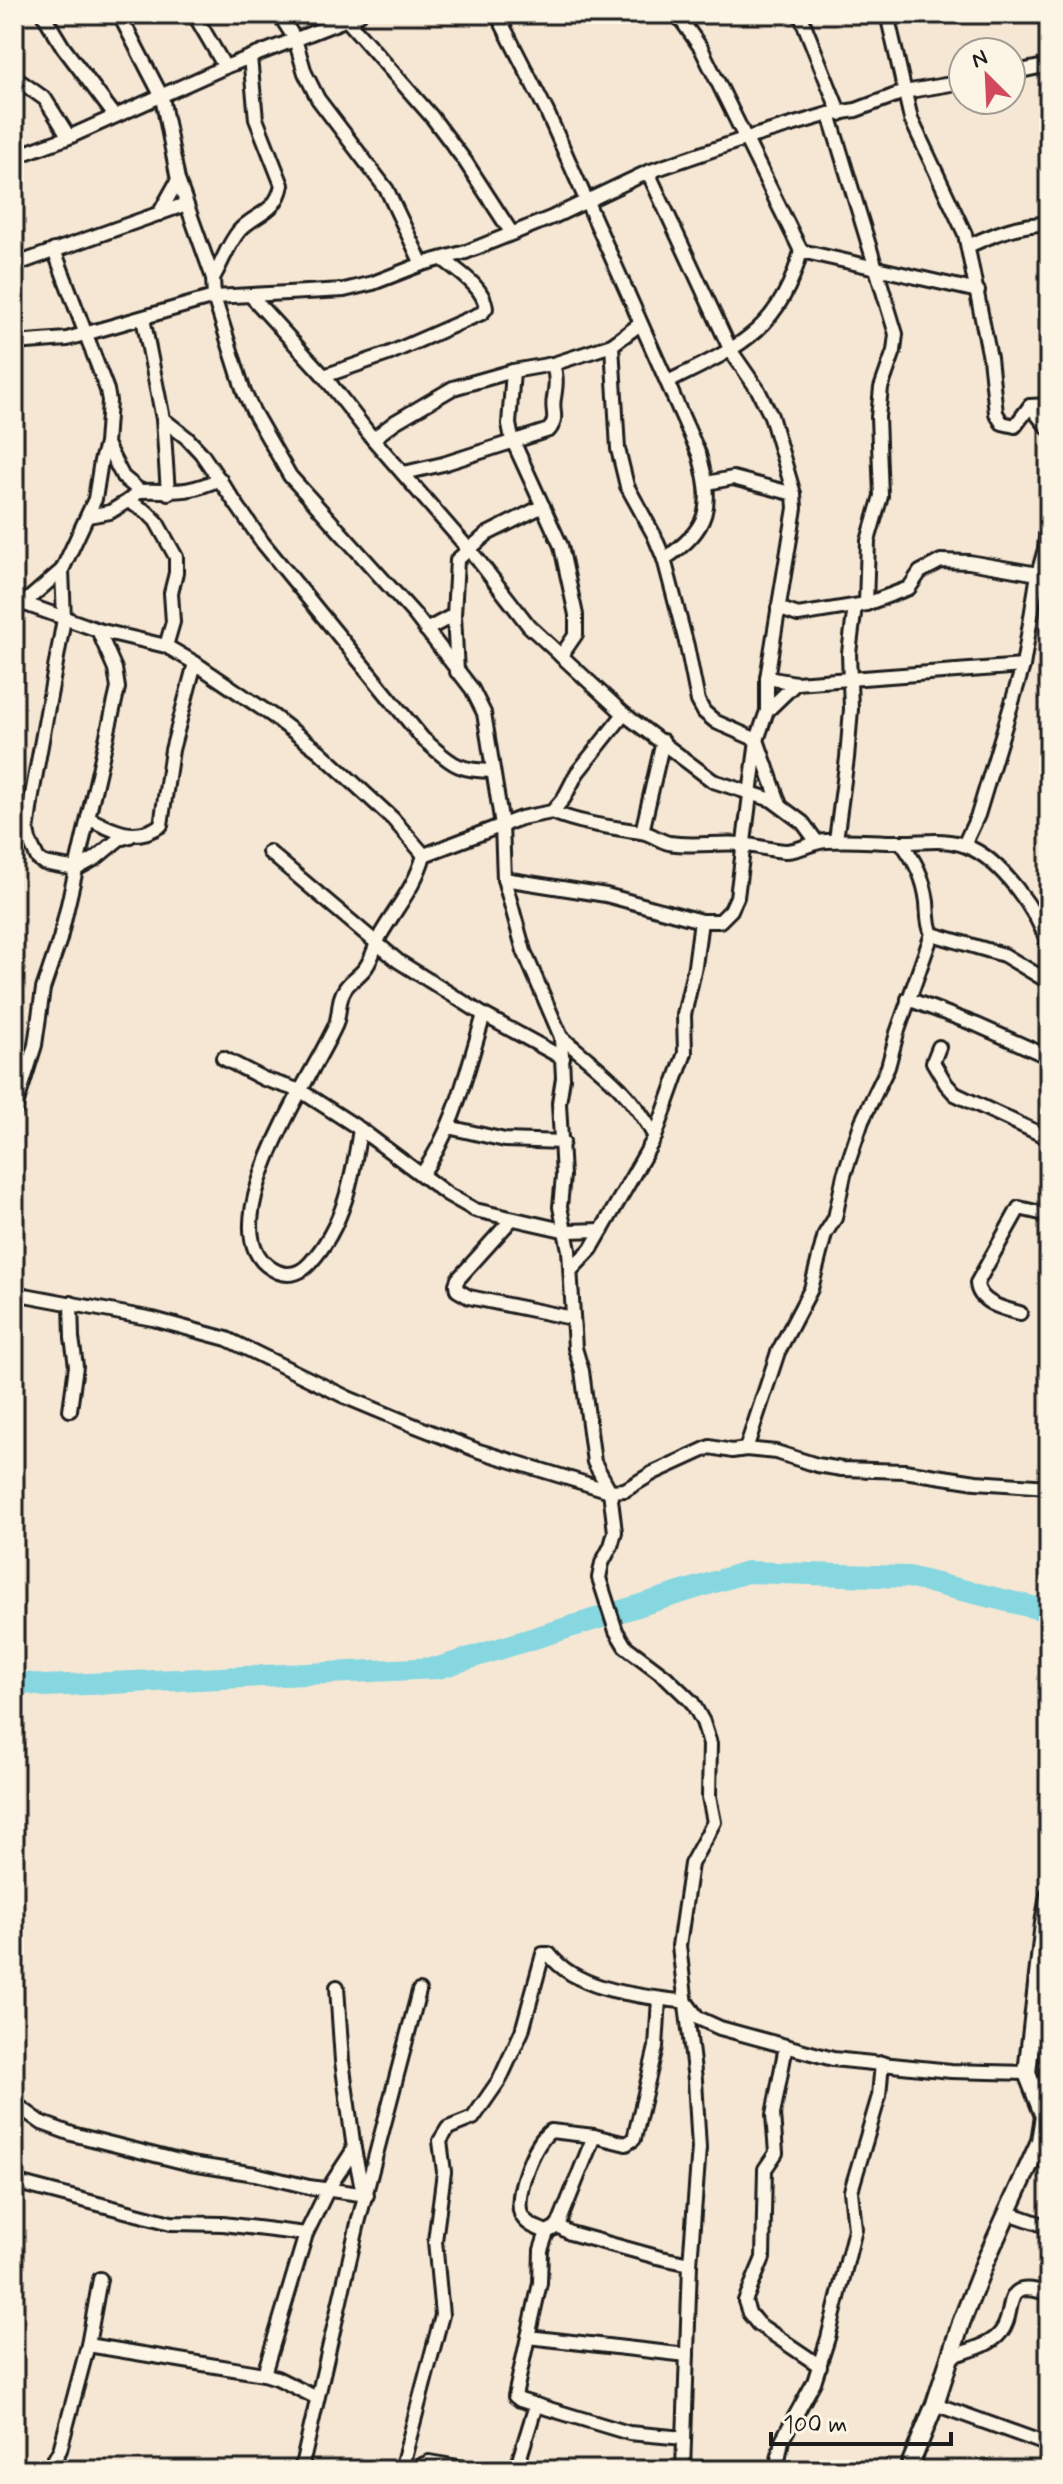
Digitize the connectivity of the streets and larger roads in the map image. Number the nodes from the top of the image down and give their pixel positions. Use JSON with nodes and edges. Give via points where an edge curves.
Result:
{"nodes":[{"id":1,"x":43,"y":14,"type":"edge"},
{"id":2,"x":119,"y":14,"type":"edge"},
{"id":3,"x":194,"y":14,"type":"edge"},
{"id":4,"x":279,"y":14,"type":"edge"},
{"id":5,"x":360,"y":14,"type":"edge"},
{"id":6,"x":497,"y":14,"type":"edge"},
{"id":7,"x":677,"y":14,"type":"edge"},
{"id":8,"x":800,"y":14,"type":"edge"},
{"id":9,"x":887,"y":14,"type":"edge"},
{"id":10,"x":347,"y":20,"type":"junction"},
{"id":11,"x":295,"y":39,"type":"junction"},
{"id":12,"x":250,"y":57,"type":"junction"},
{"id":13,"x":1049,"y":65,"type":"edge"},
{"id":14,"x":225,"y":67,"type":"junction"},
{"id":15,"x":1027,"y":70,"type":"edge"},
{"id":16,"x":14,"y":77,"type":"edge"},
{"id":17,"x":947,"y":85,"type":"edge"},
{"id":18,"x":904,"y":92,"type":"junction"},
{"id":19,"x":162,"y":97,"type":"junction"},
{"id":20,"x":835,"y":114,"type":"junction"},
{"id":21,"x":115,"y":116,"type":"junction"},
{"id":22,"x":69,"y":137,"type":"junction"},
{"id":23,"x":747,"y":138,"type":"junction"},
{"id":24,"x":14,"y":157,"type":"edge"},
{"id":25,"x":648,"y":172,"type":"junction"},
{"id":26,"x":178,"y":180,"type":"junction"},
{"id":27,"x":586,"y":201,"type":"junction"},
{"id":28,"x":186,"y":204,"type":"junction"},
{"id":29,"x":159,"y":214,"type":"junction"},
{"id":30,"x":1049,"y":224,"type":"edge"},
{"id":31,"x":511,"y":232,"type":"junction"},
{"id":32,"x":968,"y":246,"type":"junction"},
{"id":33,"x":54,"y":250,"type":"junction"},
{"id":34,"x":801,"y":251,"type":"junction"},
{"id":35,"x":444,"y":260,"type":"junction"},
{"id":36,"x":422,"y":264,"type":"junction"},
{"id":37,"x":14,"y":265,"type":"edge"},
{"id":38,"x":876,"y":267,"type":"junction"},
{"id":39,"x":213,"y":278,"type":"junction"},
{"id":40,"x":978,"y":291,"type":"junction"},
{"id":41,"x":251,"y":296,"type":"junction"},
{"id":42,"x":214,"y":297,"type":"junction"},
{"id":43,"x":143,"y":318,"type":"junction"},
{"id":44,"x":640,"y":324,"type":"junction"},
{"id":45,"x":86,"y":334,"type":"junction"},
{"id":46,"x":14,"y":343,"type":"edge"},
{"id":47,"x":612,"y":345,"type":"junction"},
{"id":48,"x":731,"y":351,"type":"junction"},
{"id":49,"x":553,"y":364,"type":"junction"},
{"id":50,"x":513,"y":371,"type":"junction"},
{"id":51,"x":324,"y":376,"type":"junction"},
{"id":52,"x":668,"y":382,"type":"junction"},
{"id":53,"x":1049,"y":405,"type":"edge"},
{"id":54,"x":1030,"y":406,"type":"junction"},
{"id":55,"x":163,"y":419,"type":"junction"},
{"id":56,"x":1049,"y":429,"type":"edge"},
{"id":57,"x":373,"y":439,"type":"junction"},
{"id":58,"x":513,"y":442,"type":"junction"},
{"id":59,"x":106,"y":444,"type":"junction"},
{"id":60,"x":404,"y":473,"type":"junction"},
{"id":61,"x":220,"y":479,"type":"junction"},
{"id":62,"x":707,"y":483,"type":"junction"},
{"id":63,"x":140,"y":491,"type":"junction"},
{"id":64,"x":168,"y":493,"type":"junction"},
{"id":65,"x":794,"y":494,"type":"junction"},
{"id":66,"x":128,"y":501,"type":"junction"},
{"id":67,"x":1049,"y":504,"type":"edge"},
{"id":68,"x":543,"y":506,"type":"junction"},
{"id":69,"x":88,"y":516,"type":"junction"},
{"id":70,"x":468,"y":548,"type":"junction"},
{"id":71,"x":664,"y":559,"type":"junction"},
{"id":72,"x":62,"y":570,"type":"junction"},
{"id":73,"x":1038,"y":574,"type":"junction"},
{"id":74,"x":19,"y":602,"type":"edge"},
{"id":75,"x":860,"y":605,"type":"junction"},
{"id":76,"x":778,"y":608,"type":"junction"},
{"id":77,"x":454,"y":615,"type":"junction"},
{"id":78,"x":64,"y":619,"type":"junction"},
{"id":79,"x":98,"y":630,"type":"junction"},
{"id":80,"x":426,"y":630,"type":"junction"},
{"id":81,"x":166,"y":646,"type":"junction"},
{"id":82,"x":561,"y":656,"type":"junction"},
{"id":83,"x":195,"y":663,"type":"junction"},
{"id":84,"x":1023,"y":666,"type":"junction"},
{"id":85,"x":457,"y":672,"type":"junction"},
{"id":86,"x":767,"y":678,"type":"junction"},
{"id":87,"x":851,"y":679,"type":"junction"},
{"id":88,"x":796,"y":683,"type":"junction"},
{"id":89,"x":767,"y":711,"type":"junction"},
{"id":90,"x":624,"y":714,"type":"junction"},
{"id":91,"x":757,"y":740,"type":"junction"},
{"id":92,"x":663,"y":741,"type":"junction"},
{"id":93,"x":493,"y":771,"type":"junction"},
{"id":94,"x":750,"y":791,"type":"junction"},
{"id":95,"x":780,"y":805,"type":"junction"},
{"id":96,"x":552,"y":812,"type":"junction"},
{"id":97,"x":88,"y":818,"type":"junction"},
{"id":98,"x":502,"y":825,"type":"junction"},
{"id":99,"x":642,"y":832,"type":"junction"},
{"id":100,"x":130,"y":836,"type":"junction"},
{"id":101,"x":836,"y":840,"type":"junction"},
{"id":102,"x":927,"y":840,"type":"junction"},
{"id":103,"x":817,"y":842,"type":"junction"},
{"id":104,"x":901,"y":842,"type":"junction"},
{"id":105,"x":745,"y":844,"type":"junction"},
{"id":106,"x":964,"y":845,"type":"junction"},
{"id":107,"x":269,"y":852,"type":"dead end"},
{"id":108,"x":424,"y":855,"type":"junction"},
{"id":109,"x":918,"y":865,"type":"junction"},
{"id":110,"x":76,"y":869,"type":"junction"},
{"id":111,"x":504,"y":879,"type":"junction"},
{"id":112,"x":701,"y":921,"type":"junction"},
{"id":113,"x":932,"y":934,"type":"junction"},
{"id":114,"x":377,"y":943,"type":"junction"},
{"id":115,"x":1049,"y":947,"type":"edge"},
{"id":116,"x":1049,"y":982,"type":"edge"},
{"id":117,"x":908,"y":999,"type":"junction"},
{"id":118,"x":484,"y":1015,"type":"junction"},
{"id":119,"x":561,"y":1037,"type":"junction"},
{"id":120,"x":939,"y":1047,"type":"dead end"},
{"id":121,"x":1049,"y":1057,"type":"edge"},
{"id":122,"x":223,"y":1058,"type":"dead end"},
{"id":123,"x":563,"y":1058,"type":"junction"},
{"id":124,"x":19,"y":1076,"type":"edge"},
{"id":125,"x":301,"y":1091,"type":"junction"},
{"id":126,"x":14,"y":1112,"type":"edge"},
{"id":127,"x":448,"y":1127,"type":"junction"},
{"id":128,"x":360,"y":1129,"type":"junction"},
{"id":129,"x":655,"y":1137,"type":"junction"},
{"id":130,"x":1049,"y":1138,"type":"edge"},
{"id":131,"x":563,"y":1142,"type":"junction"},
{"id":132,"x":422,"y":1174,"type":"junction"},
{"id":133,"x":1049,"y":1215,"type":"edge"},
{"id":134,"x":512,"y":1219,"type":"junction"},
{"id":135,"x":602,"y":1230,"type":"junction"},
{"id":136,"x":567,"y":1231,"type":"junction"},
{"id":137,"x":571,"y":1270,"type":"junction"},
{"id":138,"x":14,"y":1293,"type":"edge"},
{"id":139,"x":71,"y":1303,"type":"junction"},
{"id":140,"x":1020,"y":1313,"type":"dead end"},
{"id":141,"x":572,"y":1318,"type":"junction"},
{"id":142,"x":70,"y":1410,"type":"dead end"},
{"id":143,"x":746,"y":1449,"type":"junction"},
{"id":144,"x":1049,"y":1487,"type":"edge"},
{"id":145,"x":610,"y":1491,"type":"junction"},
{"id":146,"x":1049,"y":1896,"type":"edge"},
{"id":147,"x":337,"y":1987,"type":"dead end"},
{"id":148,"x":419,"y":1991,"type":"dead end"},
{"id":149,"x":659,"y":1999,"type":"junction"},
{"id":150,"x":686,"y":2002,"type":"junction"},
{"id":151,"x":786,"y":2046,"type":"junction"},
{"id":152,"x":882,"y":2063,"type":"junction"},
{"id":153,"x":1027,"y":2073,"type":"junction"},
{"id":154,"x":1041,"y":2092,"type":"edge"},
{"id":155,"x":14,"y":2103,"type":"edge"},
{"id":156,"x":594,"y":2136,"type":"junction"},
{"id":157,"x":1044,"y":2144,"type":"edge"},
{"id":158,"x":354,"y":2149,"type":"junction"},
{"id":159,"x":14,"y":2182,"type":"edge"},
{"id":160,"x":328,"y":2189,"type":"junction"},
{"id":161,"x":365,"y":2194,"type":"junction"},
{"id":162,"x":1009,"y":2213,"type":"junction"},
{"id":163,"x":1049,"y":2227,"type":"edge"},
{"id":164,"x":552,"y":2229,"type":"junction"},
{"id":165,"x":306,"y":2234,"type":"junction"},
{"id":166,"x":690,"y":2264,"type":"junction"},
{"id":167,"x":100,"y":2279,"type":"dead end"},
{"id":168,"x":1049,"y":2294,"type":"edge"},
{"id":169,"x":528,"y":2337,"type":"junction"},
{"id":170,"x":88,"y":2345,"type":"junction"},
{"id":171,"x":687,"y":2355,"type":"junction"},
{"id":172,"x":949,"y":2357,"type":"junction"},
{"id":173,"x":820,"y":2366,"type":"junction"},
{"id":174,"x":264,"y":2374,"type":"junction"},
{"id":175,"x":317,"y":2398,"type":"junction"},
{"id":176,"x":935,"y":2404,"type":"junction"},
{"id":177,"x":536,"y":2405,"type":"junction"},
{"id":178,"x":684,"y":2438,"type":"junction"},
{"id":179,"x":1049,"y":2445,"type":"edge"},
{"id":180,"x":777,"y":2465,"type":"edge"},
{"id":181,"x":48,"y":2470,"type":"edge"},
{"id":182,"x":301,"y":2470,"type":"edge"},
{"id":183,"x":401,"y":2470,"type":"edge"},
{"id":184,"x":411,"y":2470,"type":"edge"},
{"id":185,"x":476,"y":2470,"type":"edge"},
{"id":186,"x":516,"y":2470,"type":"edge"},
{"id":187,"x":683,"y":2470,"type":"edge"},
{"id":188,"x":766,"y":2470,"type":"edge"},
{"id":189,"x":908,"y":2470,"type":"edge"}],
"edges":[{"from":1,"to":21,"type":"street"},
{"from":2,"to":19,"type":"street"},
{"from":3,"to":14,"type":"street"},
{"from":4,"to":11,"type":"street"},
{"from":5,"to":10,"type":"street"},
{"from":6,"to":27,"type":"street"},
{"from":7,"to":23,"type":"street","via":[[701,48]]},
{"from":8,"to":20,"type":"street"},
{"from":9,"to":18,"type":"street"},
{"from":10,"to":11,"type":"street"},
{"from":10,"to":31,"type":"street","via":[[440,128]]},
{"from":11,"to":12,"type":"street"},
{"from":11,"to":36,"type":"street","via":[[318,99],[387,190]]},
{"from":12,"to":14,"type":"street"},
{"from":12,"to":39,"type":"street","via":[[256,119],[282,185],[266,212],[240,229]]},
{"from":13,"to":15,"type":"street"},
{"from":14,"to":19,"type":"street"},
{"from":16,"to":22,"type":"street","via":[[45,99]]},
{"from":17,"to":18,"type":"street"},
{"from":18,"to":20,"type":"street"},
{"from":18,"to":32,"type":"street"},
{"from":19,"to":21,"type":"street"},
{"from":19,"to":26,"type":"street"},
{"from":20,"to":23,"type":"street"},
{"from":20,"to":38,"type":"street"},
{"from":21,"to":22,"type":"street"},
{"from":22,"to":24,"type":"street"},
{"from":23,"to":25,"type":"street"},
{"from":23,"to":34,"type":"street"},
{"from":25,"to":27,"type":"street"},
{"from":25,"to":48,"type":"street"},
{"from":26,"to":28,"type":"street"},
{"from":26,"to":29,"type":"street"},
{"from":27,"to":31,"type":"street"},
{"from":27,"to":44,"type":"street"},
{"from":28,"to":29,"type":"street"},
{"from":28,"to":39,"type":"street"},
{"from":29,"to":33,"type":"street"},
{"from":30,"to":32,"type":"street","via":[[995,233]]},
{"from":31,"to":35,"type":"street"},
{"from":32,"to":40,"type":"street"},
{"from":33,"to":37,"type":"street"},
{"from":33,"to":45,"type":"street"},
{"from":34,"to":38,"type":"street"},
{"from":34,"to":48,"type":"street","via":[[776,310],[755,335]]},
{"from":35,"to":36,"type":"street"},
{"from":35,"to":51,"type":"street","via":[[485,300],[482,313]]},
{"from":36,"to":41,"type":"street","via":[[344,290]]},
{"from":38,"to":40,"type":"street"},
{"from":38,"to":75,"type":"street","via":[[896,344],[881,388],[881,496],[868,541]]},
{"from":39,"to":42,"type":"street"},
{"from":40,"to":54,"type":"street","via":[[996,413],[1002,423],[1015,426]]},
{"from":41,"to":42,"type":"street"},
{"from":41,"to":51,"type":"street"},
{"from":42,"to":43,"type":"street"},
{"from":42,"to":80,"type":"street","via":[[244,392],[290,476]]},
{"from":43,"to":45,"type":"street"},
{"from":43,"to":55,"type":"street"},
{"from":44,"to":47,"type":"street"},
{"from":44,"to":52,"type":"street"},
{"from":45,"to":46,"type":"street"},
{"from":45,"to":59,"type":"street","via":[[109,401]]},
{"from":47,"to":49,"type":"street"},
{"from":47,"to":71,"type":"street","via":[[618,449],[627,486]]},
{"from":48,"to":52,"type":"street"},
{"from":48,"to":65,"type":"street","via":[[771,416]]},
{"from":49,"to":50,"type":"street"},
{"from":49,"to":58,"type":"street","via":[[555,422],[549,430]]},
{"from":50,"to":57,"type":"street","via":[[453,388]]},
{"from":50,"to":58,"type":"street"},
{"from":51,"to":57,"type":"street"},
{"from":52,"to":62,"type":"street"},
{"from":53,"to":54,"type":"street"},
{"from":54,"to":56,"type":"street"},
{"from":55,"to":61,"type":"street","via":[[187,438]]},
{"from":55,"to":64,"type":"street"},
{"from":57,"to":60,"type":"street"},
{"from":58,"to":60,"type":"street"},
{"from":58,"to":68,"type":"street"},
{"from":59,"to":63,"type":"street","via":[[123,477]]},
{"from":59,"to":69,"type":"street"},
{"from":60,"to":70,"type":"street"},
{"from":61,"to":64,"type":"street","via":[[196,490]]},
{"from":61,"to":93,"type":"street","via":[[263,543],[423,739],[454,766]]},
{"from":62,"to":65,"type":"street","via":[[733,478]]},
{"from":62,"to":71,"type":"street","via":[[708,510],[702,523]]},
{"from":63,"to":64,"type":"street"},
{"from":63,"to":66,"type":"street"},
{"from":65,"to":76,"type":"street"},
{"from":66,"to":69,"type":"street"},
{"from":66,"to":81,"type":"street","via":[[156,521],[176,557],[173,622]]},
{"from":67,"to":73,"type":"street"},
{"from":68,"to":70,"type":"street"},
{"from":68,"to":82,"type":"street","via":[[561,546],[576,615],[576,634]]},
{"from":69,"to":72,"type":"street"},
{"from":70,"to":77,"type":"street","via":[[455,565]]},
{"from":70,"to":82,"type":"street","via":[[529,626]]},
{"from":71,"to":91,"type":"street","via":[[698,701],[716,722]]},
{"from":72,"to":74,"type":"street"},
{"from":72,"to":78,"type":"street"},
{"from":73,"to":75,"type":"street","via":[[941,561],[920,572],[909,588]]},
{"from":73,"to":84,"type":"street"},
{"from":74,"to":78,"type":"street"},
{"from":75,"to":76,"type":"street","via":[[798,615]]},
{"from":75,"to":87,"type":"street","via":[[849,653]]},
{"from":76,"to":86,"type":"street"},
{"from":77,"to":80,"type":"street"},
{"from":77,"to":85,"type":"street"},
{"from":78,"to":79,"type":"street"},
{"from":78,"to":110,"type":"street","via":[[27,831],[38,859]]},
{"from":79,"to":81,"type":"street"},
{"from":79,"to":97,"type":"street","via":[[118,688]]},
{"from":80,"to":85,"type":"street"},
{"from":81,"to":83,"type":"street"},
{"from":82,"to":90,"type":"street"},
{"from":83,"to":100,"type":"street","via":[[172,750],[161,825]]},
{"from":83,"to":108,"type":"street","via":[[319,751]]},
{"from":84,"to":87,"type":"street"},
{"from":84,"to":106,"type":"street"},
{"from":85,"to":93,"type":"street","via":[[484,713]]},
{"from":86,"to":88,"type":"street"},
{"from":86,"to":89,"type":"street"},
{"from":87,"to":88,"type":"street"},
{"from":87,"to":101,"type":"street"},
{"from":88,"to":89,"type":"street"},
{"from":89,"to":91,"type":"street"},
{"from":90,"to":92,"type":"street"},
{"from":90,"to":96,"type":"street"},
{"from":91,"to":94,"type":"street"},
{"from":91,"to":95,"type":"street"},
{"from":92,"to":94,"type":"street","via":[[713,781]]},
{"from":92,"to":99,"type":"street"},
{"from":93,"to":98,"type":"street"},
{"from":94,"to":95,"type":"street"},
{"from":94,"to":105,"type":"street"},
{"from":95,"to":103,"type":"street"},
{"from":96,"to":98,"type":"street"},
{"from":96,"to":99,"type":"street","via":[[591,825]]},
{"from":97,"to":100,"type":"street"},
{"from":97,"to":110,"type":"street"},
{"from":98,"to":108,"type":"street"},
{"from":98,"to":111,"type":"street"},
{"from":99,"to":105,"type":"street","via":[[680,845]]},
{"from":100,"to":110,"type":"street"},
{"from":101,"to":103,"type":"street"},
{"from":101,"to":104,"type":"street"},
{"from":102,"to":104,"type":"street"},
{"from":102,"to":106,"type":"street"},
{"from":102,"to":109,"type":"street"},
{"from":103,"to":105,"type":"street","via":[[787,851]]},
{"from":104,"to":109,"type":"street"},
{"from":105,"to":112,"type":"street","via":[[731,910],[720,921]]},
{"from":106,"to":115,"type":"street","via":[[989,857],[1012,883]]},
{"from":107,"to":114,"type":"street"},
{"from":108,"to":114,"type":"street"},
{"from":109,"to":113,"type":"street"},
{"from":110,"to":124,"type":"street","via":[[43,989],[35,1045]]},
{"from":111,"to":112,"type":"street","via":[[606,895]]},
{"from":111,"to":119,"type":"street","via":[[524,951]]},
{"from":112,"to":129,"type":"street","via":[[684,1015],[685,1053]]},
{"from":113,"to":116,"type":"street","via":[[1004,955]]},
{"from":113,"to":117,"type":"street"},
{"from":114,"to":118,"type":"street"},
{"from":114,"to":125,"type":"street","via":[[364,971],[342,993],[336,1023]]},
{"from":117,"to":121,"type":"street"},
{"from":117,"to":143,"type":"street","via":[[888,1067],[862,1121],[811,1289],[778,1352]]},
{"from":118,"to":123,"type":"street"},
{"from":118,"to":127,"type":"street"},
{"from":119,"to":123,"type":"street"},
{"from":119,"to":129,"type":"street","via":[[628,1094]]},
{"from":120,"to":130,"type":"street","via":[[933,1062],[955,1094]]},
{"from":122,"to":125,"type":"street"},
{"from":123,"to":131,"type":"street"},
{"from":124,"to":126,"type":"street"},
{"from":125,"to":128,"type":"street"},
{"from":125,"to":128,"type":"street","via":[[270,1155],[250,1221],[252,1246],[267,1265],[293,1274],[303,1271],[321,1251],[347,1196]]},
{"from":127,"to":131,"type":"street","via":[[505,1140]]},
{"from":127,"to":132,"type":"street"},
{"from":128,"to":132,"type":"street"},
{"from":129,"to":135,"type":"street"},
{"from":131,"to":136,"type":"street","via":[[560,1207]]},
{"from":132,"to":134,"type":"street","via":[[475,1210]]},
{"from":133,"to":140,"type":"street","via":[[1019,1208],[977,1283],[981,1296],[992,1304]]},
{"from":134,"to":136,"type":"street"},
{"from":134,"to":141,"type":"street","via":[[458,1279],[457,1290]]},
{"from":135,"to":136,"type":"street"},
{"from":135,"to":137,"type":"street"},
{"from":136,"to":137,"type":"street"},
{"from":137,"to":141,"type":"street"},
{"from":138,"to":139,"type":"street"},
{"from":139,"to":142,"type":"street","via":[[76,1366]]},
{"from":139,"to":145,"type":"street","via":[[227,1339],[413,1425]]},
{"from":141,"to":145,"type":"street","via":[[594,1462]]},
{"from":143,"to":144,"type":"street","via":[[842,1469]]},
{"from":143,"to":145,"type":"street","via":[[710,1447],[625,1490]]},
{"from":145,"to":150,"type":"street","via":[[615,1532],[599,1578],[616,1631],[625,1646],[692,1702],[710,1744],[714,1822],[691,1864],[679,1946]]},
{"from":146,"to":153,"type":"street"},
{"from":147,"to":158,"type":"street"},
{"from":148,"to":161,"type":"street"},
{"from":149,"to":150,"type":"street"},
{"from":149,"to":156,"type":"street","via":[[656,2047],[634,2139],[626,2144]]},
{"from":149,"to":183,"type":"street","via":[[578,1979],[543,1954],[522,2031],[500,2079],[473,2118],[444,2133],[435,2241],[442,2315]]},
{"from":150,"to":151,"type":"street","via":[[698,2018],[720,2028]]},
{"from":150,"to":166,"type":"street","via":[[699,2148]]},
{"from":151,"to":152,"type":"street","via":[[833,2059]]},
{"from":151,"to":173,"type":"street","via":[[773,2115],[776,2153],[765,2169],[763,2258],[745,2301],[758,2324]]},
{"from":152,"to":153,"type":"street"},
{"from":152,"to":173,"type":"street","via":[[879,2096],[851,2191],[855,2229]]},
{"from":153,"to":154,"type":"street"},
{"from":154,"to":157,"type":"street"},
{"from":155,"to":160,"type":"street","via":[[42,2123],[72,2134],[191,2164]]},
{"from":156,"to":164,"type":"street"},
{"from":156,"to":164,"type":"street","via":[[551,2131],[541,2140],[521,2186],[521,2214],[528,2223]]},
{"from":157,"to":162,"type":"street"},
{"from":158,"to":160,"type":"street"},
{"from":158,"to":161,"type":"street"},
{"from":159,"to":165,"type":"street","via":[[171,2223]]},
{"from":160,"to":161,"type":"street"},
{"from":160,"to":165,"type":"street"},
{"from":161,"to":175,"type":"street"},
{"from":162,"to":163,"type":"street"},
{"from":162,"to":172,"type":"street"},
{"from":164,"to":166,"type":"street"},
{"from":164,"to":169,"type":"street","via":[[541,2250]]},
{"from":165,"to":174,"type":"street"},
{"from":166,"to":171,"type":"street"},
{"from":167,"to":170,"type":"street"},
{"from":168,"to":172,"type":"street","via":[[1016,2293],[1003,2330],[980,2346]]},
{"from":169,"to":171,"type":"street"},
{"from":169,"to":177,"type":"street","via":[[515,2396]]},
{"from":170,"to":174,"type":"street"},
{"from":170,"to":181,"type":"street","via":[[60,2450]]},
{"from":171,"to":178,"type":"street"},
{"from":172,"to":176,"type":"street"},
{"from":173,"to":180,"type":"street","via":[[804,2405],[790,2422]]},
{"from":174,"to":175,"type":"street"},
{"from":175,"to":182,"type":"street"},
{"from":176,"to":179,"type":"street"},
{"from":176,"to":189,"type":"street"},
{"from":177,"to":178,"type":"street","via":[[629,2433]]},
{"from":177,"to":186,"type":"street"},
{"from":178,"to":187,"type":"street"},
{"from":180,"to":188,"type":"street"},
{"from":184,"to":185,"type":"street","via":[[429,2462]]}]}
